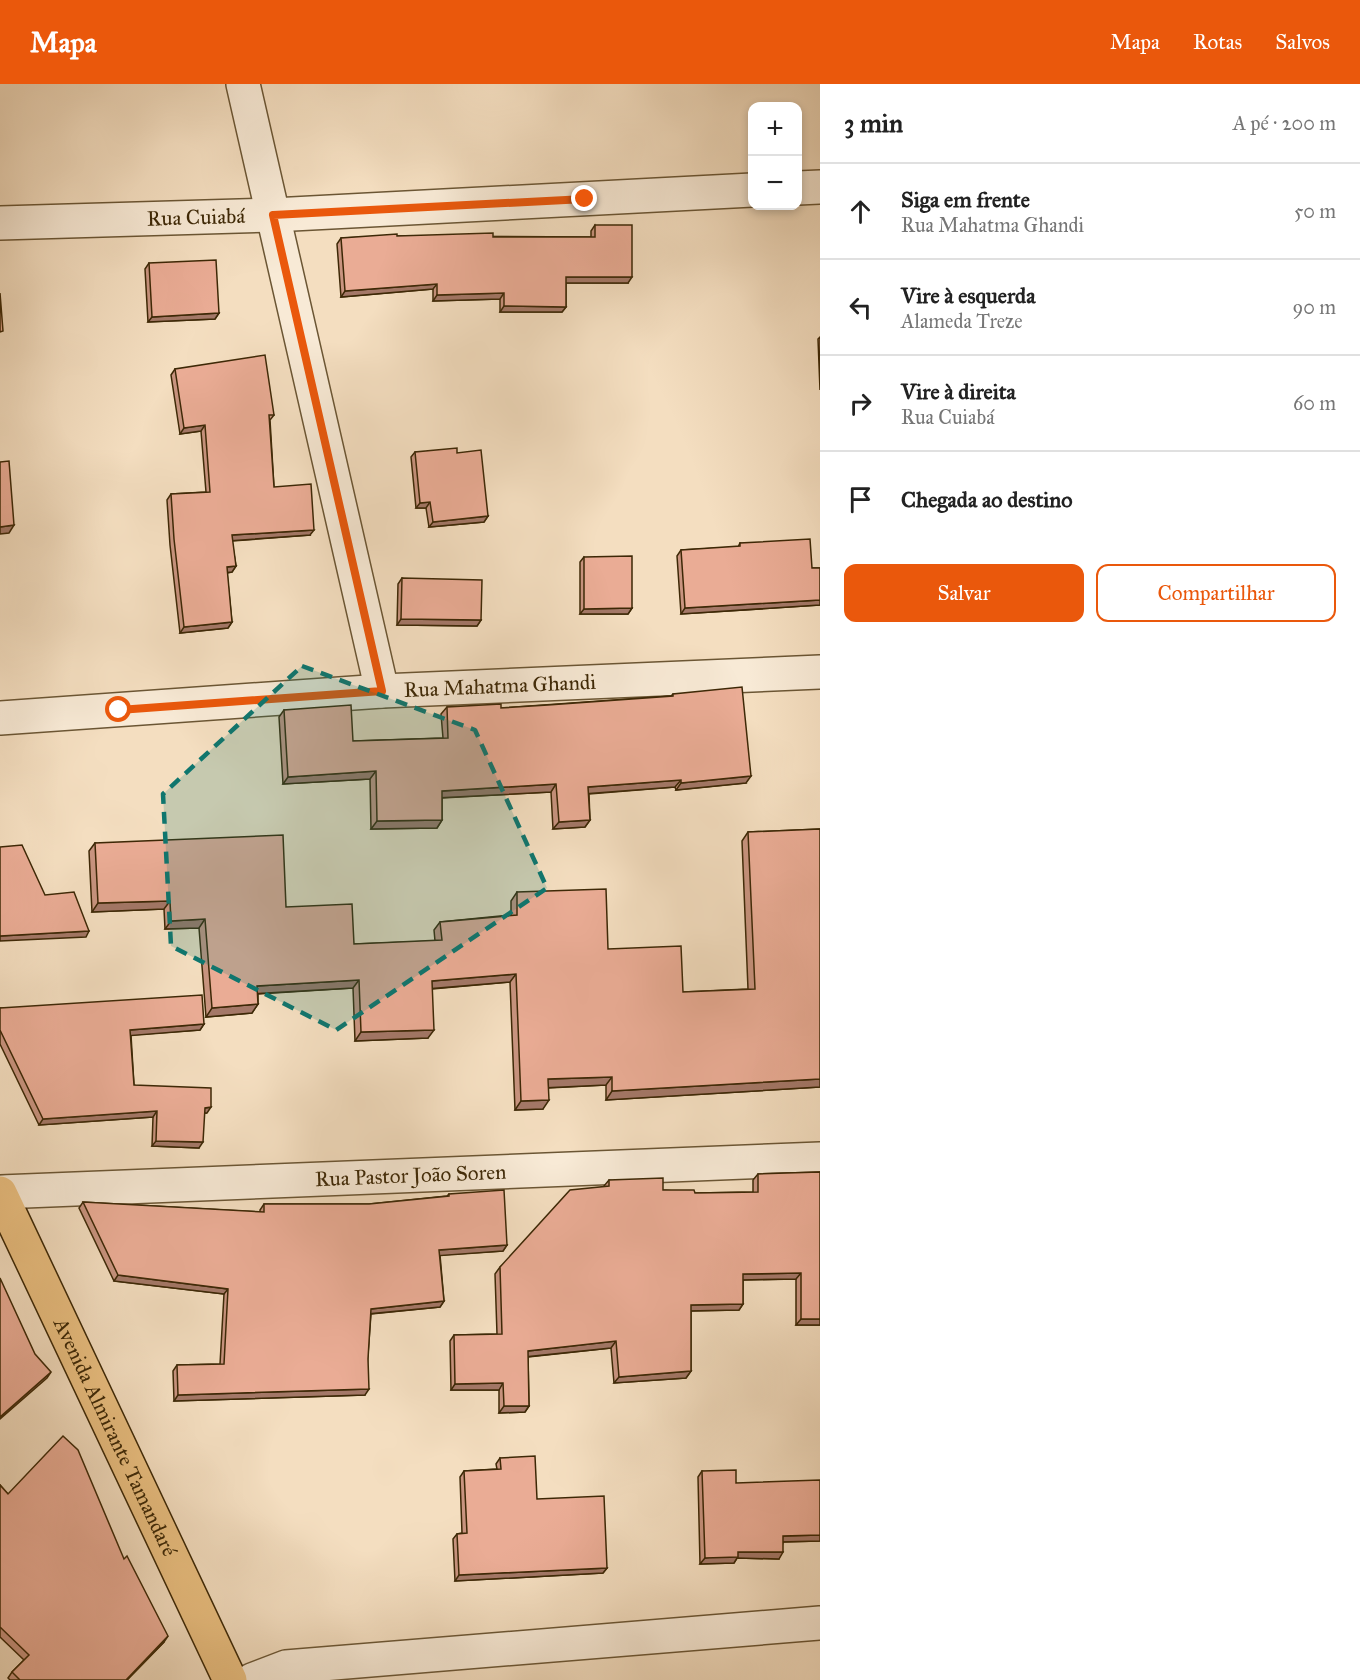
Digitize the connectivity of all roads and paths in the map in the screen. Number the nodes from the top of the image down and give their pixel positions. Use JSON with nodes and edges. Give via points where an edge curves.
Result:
{"nodes":[{"id":1,"x":243,"y":84,"type":"edge"},
{"id":2,"x":820,"y":187,"type":"edge"},
{"id":3,"x":802,"y":188,"type":"edge"},
{"id":4,"x":748,"y":190,"type":"edge"},
{"id":5,"x":273,"y":215,"type":"junction"},
{"id":6,"x":0,"y":223,"type":"edge"},
{"id":7,"x":820,"y":672,"type":"edge"},
{"id":8,"x":382,"y":691,"type":"junction"},
{"id":9,"x":0,"y":718,"type":"edge"},
{"id":10,"x":820,"y":1159,"type":"edge"},
{"id":11,"x":0,"y":1193,"type":"edge"},
{"id":12,"x":820,"y":1623,"type":"edge"},
{"id":13,"x":230,"y":1680,"type":"edge"},
{"id":14,"x":252,"y":1680,"type":"edge"}],
"edges":[{"from":1,"to":5,"type":"street"},
{"from":2,"to":3,"type":"street"},
{"from":4,"to":5,"type":"street","name":"Rua Cuiabá"},
{"from":5,"to":6,"type":"street","name":"Rua Cuiabá"},
{"from":5,"to":8,"type":"street"},
{"from":7,"to":8,"type":"street","name":"Rua Mahatma Ghandi"},
{"from":8,"to":9,"type":"street","name":"Rua Mahatma Ghandi"},
{"from":10,"to":11,"type":"street","name":"Rua Pastor João Soren"},
{"from":11,"to":13,"type":"highway","name":"Avenida Almirante Tamandaré"},
{"from":12,"to":14,"type":"street","via":[[285,1667]]}]}
